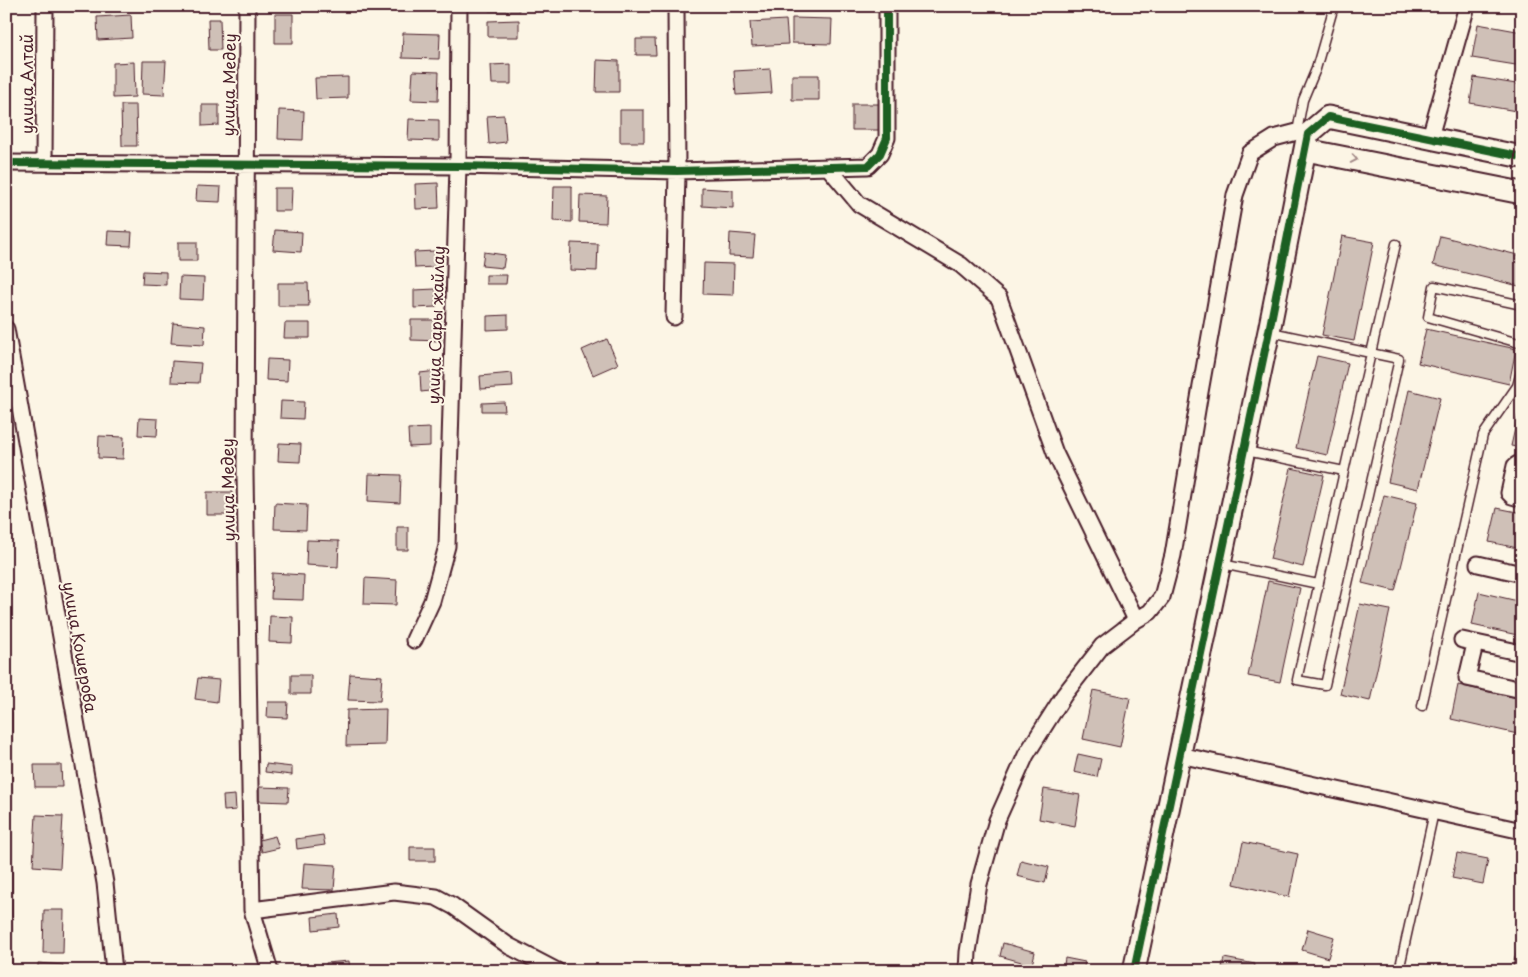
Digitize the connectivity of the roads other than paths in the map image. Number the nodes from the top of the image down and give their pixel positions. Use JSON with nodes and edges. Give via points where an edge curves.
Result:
{"nodes":[{"id":1,"x":45,"y":6,"type":"edge"},
{"id":2,"x":247,"y":6,"type":"edge"},
{"id":3,"x":459,"y":6,"type":"edge"},
{"id":4,"x":676,"y":6,"type":"edge"},
{"id":5,"x":887,"y":6,"type":"edge"},
{"id":6,"x":1334,"y":6,"type":"edge"},
{"id":7,"x":1467,"y":6,"type":"edge"},
{"id":8,"x":1430,"y":137,"type":"junction"},
{"id":9,"x":1303,"y":138,"type":"junction"},
{"id":10,"x":1522,"y":157,"type":"edge"},
{"id":11,"x":6,"y":163,"type":"edge"},
{"id":12,"x":44,"y":163,"type":"junction"},
{"id":13,"x":245,"y":165,"type":"junction"},
{"id":14,"x":458,"y":166,"type":"junction"},
{"id":15,"x":828,"y":167,"type":"junction"},
{"id":16,"x":677,"y":171,"type":"junction"},
{"id":17,"x":1522,"y":193,"type":"edge"},
{"id":18,"x":1396,"y":244,"type":"dead end"},
{"id":19,"x":1522,"y":305,"type":"edge"},
{"id":20,"x":674,"y":317,"type":"dead end"},
{"id":21,"x":6,"y":329,"type":"edge"},
{"id":22,"x":1270,"y":331,"type":"junction"},
{"id":23,"x":1522,"y":344,"type":"edge"},
{"id":24,"x":1371,"y":353,"type":"junction"},
{"id":25,"x":1522,"y":368,"type":"edge"},
{"id":26,"x":1519,"y":386,"type":"edge"},
{"id":27,"x":1244,"y":450,"type":"junction"},
{"id":28,"x":1522,"y":465,"type":"edge"},
{"id":29,"x":1344,"y":471,"type":"junction"},
{"id":30,"x":1522,"y":499,"type":"edge"},
{"id":31,"x":1220,"y":564,"type":"junction"},
{"id":32,"x":1478,"y":564,"type":"dead end"},
{"id":33,"x":1522,"y":574,"type":"edge"},
{"id":34,"x":1318,"y":584,"type":"junction"},
{"id":35,"x":1136,"y":620,"type":"junction"},
{"id":36,"x":414,"y":640,"type":"dead end"},
{"id":37,"x":1522,"y":653,"type":"edge"},
{"id":38,"x":1522,"y":690,"type":"edge"},
{"id":39,"x":1422,"y":706,"type":"dead end"},
{"id":40,"x":6,"y":713,"type":"edge"},
{"id":41,"x":1180,"y":755,"type":"junction"},
{"id":42,"x":1434,"y":812,"type":"junction"},
{"id":43,"x":1522,"y":831,"type":"edge"},
{"id":44,"x":252,"y":910,"type":"junction"},
{"id":45,"x":8,"y":971,"type":"edge"},
{"id":46,"x":114,"y":971,"type":"edge"},
{"id":47,"x":270,"y":971,"type":"edge"},
{"id":48,"x":558,"y":971,"type":"edge"},
{"id":49,"x":968,"y":971,"type":"edge"},
{"id":50,"x":1134,"y":971,"type":"edge"},
{"id":51,"x":1399,"y":971,"type":"edge"}],
"edges":[{"from":1,"to":12,"type":"street","name":"улица Алтай"},
{"from":2,"to":13,"type":"street","name":"улица Медеу"},
{"from":3,"to":14,"type":"street","name":"улица Сары жайлау"},
{"from":4,"to":16,"type":"street"},
{"from":5,"to":15,"type":"street","via":[[887,138],[880,154],[868,166]]},
{"from":6,"to":9,"type":"lane","via":[[1316,69],[1303,100]]},
{"from":7,"to":8,"type":"street"},
{"from":8,"to":9,"type":"street","via":[[1328,117]]},
{"from":8,"to":10,"type":"street"},
{"from":9,"to":17,"type":"street","one_way":true},
{"from":9,"to":22,"type":"street"},
{"from":9,"to":35,"type":"street","via":[[1274,138],[1250,153],[1235,195],[1173,555],[1162,597],[1150,612]]},
{"from":11,"to":12,"type":"street"},
{"from":12,"to":13,"type":"street"},
{"from":13,"to":14,"type":"street"},
{"from":13,"to":44,"type":"street","name":"улица Медеу","via":[[245,474]]},
{"from":14,"to":16,"type":"street"},
{"from":14,"to":36,"type":"street","name":"улица Сары жайлау","via":[[446,546],[432,601]]},
{"from":15,"to":16,"type":"street"},
{"from":15,"to":35,"type":"street","via":[[859,204],[961,264],[999,298],[1055,453]]},
{"from":16,"to":20,"type":"street"},
{"from":18,"to":24,"type":"lane"},
{"from":19,"to":23,"type":"lane","via":[[1434,286],[1428,317]]},
{"from":21,"to":46,"type":"street","name":"улица Кошерова","via":[[105,883]]},
{"from":22,"to":24,"type":"lane"},
{"from":22,"to":27,"type":"street"},
{"from":24,"to":29,"type":"lane"},
{"from":24,"to":34,"type":"lane","via":[[1399,359],[1325,684],[1297,680]]},
{"from":25,"to":26,"type":"lane"},
{"from":26,"to":39,"type":"lane","via":[[1483,434]]},
{"from":27,"to":29,"type":"lane"},
{"from":27,"to":31,"type":"street"},
{"from":28,"to":30,"type":"street","via":[[1515,466],[1509,493]]},
{"from":29,"to":34,"type":"lane"},
{"from":31,"to":34,"type":"lane"},
{"from":31,"to":41,"type":"street"},
{"from":32,"to":33,"type":"street"},
{"from":35,"to":49,"type":"street","via":[[1102,646],[1064,695],[1026,755],[994,829],[980,884],[968,952]]},
{"from":37,"to":38,"type":"street","via":[[1469,642],[1467,678]]},
{"from":40,"to":45,"type":"lane"},
{"from":41,"to":42,"type":"street"},
{"from":41,"to":50,"type":"street"},
{"from":42,"to":43,"type":"street"},
{"from":42,"to":51,"type":"lane"},
{"from":44,"to":47,"type":"street","name":"улица Медеу"},
{"from":44,"to":48,"type":"street","via":[[394,892],[436,897],[509,946]]}]}
